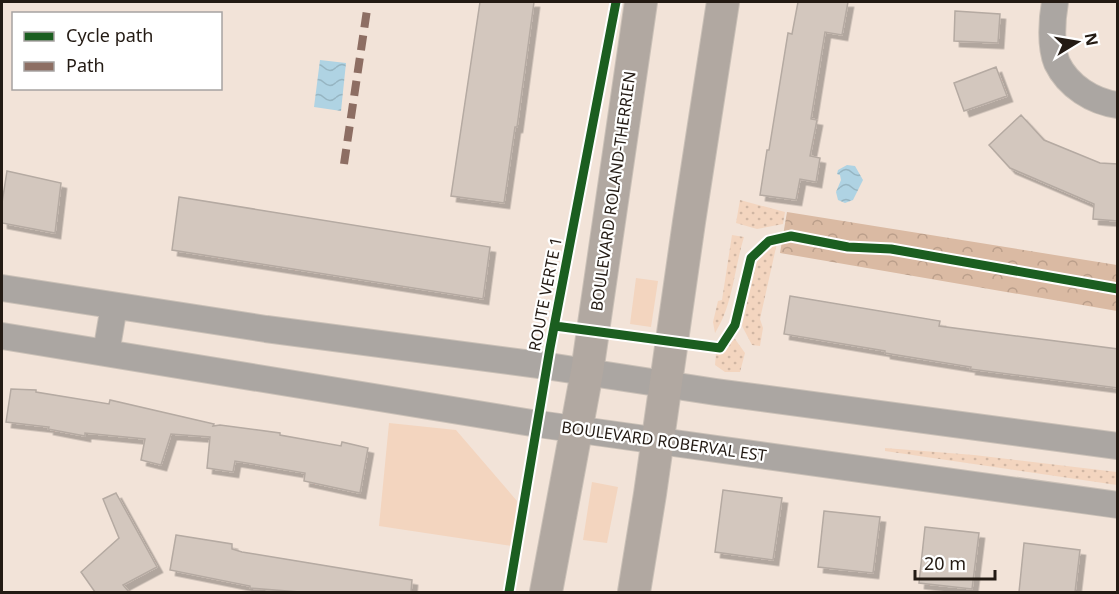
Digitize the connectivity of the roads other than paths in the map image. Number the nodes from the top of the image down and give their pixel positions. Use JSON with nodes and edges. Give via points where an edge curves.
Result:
{"nodes":[{"id":1,"x":641,"y":2,"type":"edge"},
{"id":2,"x":723,"y":2,"type":"edge"},
{"id":3,"x":1055,"y":2,"type":"edge"},
{"id":4,"x":1118,"y":105,"type":"edge"},
{"id":5,"x":2,"y":288,"type":"edge"},
{"id":6,"x":114,"y":306,"type":"junction"},
{"id":7,"x":2,"y":336,"type":"edge"},
{"id":8,"x":106,"y":353,"type":"junction"},
{"id":9,"x":587,"y":372,"type":"junction"},
{"id":10,"x":666,"y":384,"type":"junction"},
{"id":11,"x":576,"y":429,"type":"junction"},
{"id":12,"x":658,"y":440,"type":"junction"},
{"id":13,"x":1118,"y":446,"type":"edge"},
{"id":14,"x":1118,"y":505,"type":"edge"},
{"id":15,"x":546,"y":592,"type":"edge"},
{"id":16,"x":634,"y":592,"type":"edge"}],
"edges":[{"from":1,"to":9,"type":"main road","name":"BOULEVARD ROLAND-THERRIEN"},
{"from":2,"to":10,"type":"main road"},
{"from":3,"to":4,"type":"street","via":[[1051,26],[1057,62],[1076,88],[1104,103]]},
{"from":5,"to":6,"type":"street"},
{"from":6,"to":8,"type":"street"},
{"from":6,"to":9,"type":"street"},
{"from":7,"to":8,"type":"street","name":"BOULEVARD ROBERVAL EST"},
{"from":8,"to":11,"type":"street","name":"BOULEVARD ROBERVAL EST"},
{"from":9,"to":10,"type":"street"},
{"from":9,"to":11,"type":"main road","name":"BOULEVARD ROLAND-THERRIEN"},
{"from":10,"to":12,"type":"main road"},
{"from":10,"to":13,"type":"street"},
{"from":11,"to":12,"type":"street","name":"BOULEVARD ROBERVAL EST"},
{"from":11,"to":15,"type":"main road","name":"BOULEVARD ROLAND-THERRIEN"},
{"from":12,"to":14,"type":"street","name":"BOULEVARD ROBERVAL EST"},
{"from":12,"to":16,"type":"main road"}]}
